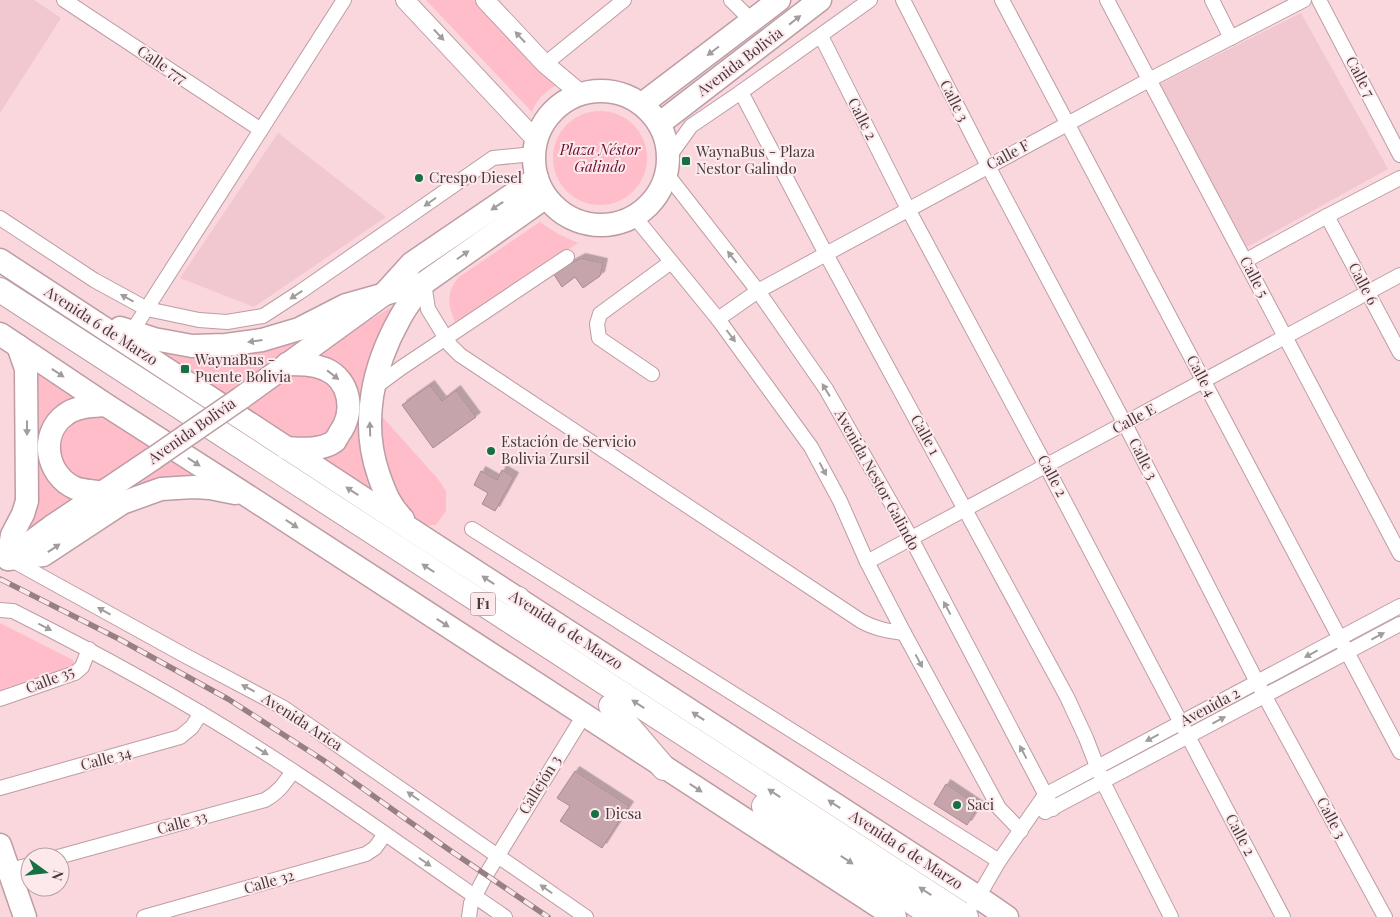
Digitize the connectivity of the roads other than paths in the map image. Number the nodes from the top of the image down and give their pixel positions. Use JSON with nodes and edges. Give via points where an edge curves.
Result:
{"nodes":[{"id":1,"x":64,"y":0,"type":"edge"},
{"id":2,"x":344,"y":0,"type":"edge"},
{"id":3,"x":405,"y":0,"type":"edge"},
{"id":4,"x":485,"y":0,"type":"edge"},
{"id":5,"x":624,"y":0,"type":"edge"},
{"id":6,"x":731,"y":0,"type":"edge"},
{"id":7,"x":779,"y":0,"type":"edge"},
{"id":8,"x":820,"y":0,"type":"edge"},
{"id":9,"x":870,"y":0,"type":"edge"},
{"id":10,"x":903,"y":0,"type":"edge"},
{"id":11,"x":1002,"y":0,"type":"edge"},
{"id":12,"x":1107,"y":0,"type":"edge"},
{"id":13,"x":1212,"y":0,"type":"edge"},
{"id":14,"x":1304,"y":0,"type":"edge"},
{"id":15,"x":1319,"y":0,"type":"edge"},
{"id":16,"x":752,"y":21,"type":"junction"},
{"id":17,"x":821,"y":36,"type":"junction"},
{"id":18,"x":1231,"y":38,"type":"junction"},
{"id":19,"x":546,"y":64,"type":"junction"},
{"id":20,"x":1150,"y":80,"type":"junction"},
{"id":21,"x":741,"y":92,"type":"junction"},
{"id":22,"x":581,"y":94,"type":"junction"},
{"id":23,"x":642,"y":104,"type":"junction"},
{"id":24,"x":659,"y":124,"type":"junction"},
{"id":25,"x":1068,"y":124,"type":"junction"},
{"id":26,"x":260,"y":130,"type":"junction"},
{"id":27,"x":535,"y":147,"type":"junction"},
{"id":28,"x":1400,"y":155,"type":"edge"},
{"id":29,"x":667,"y":165,"type":"junction"},
{"id":30,"x":988,"y":166,"type":"junction"},
{"id":31,"x":1400,"y":178,"type":"edge"},
{"id":32,"x":542,"y":187,"type":"junction"},
{"id":33,"x":908,"y":209,"type":"junction"},
{"id":34,"x":634,"y":216,"type":"junction"},
{"id":35,"x":1326,"y":216,"type":"junction"},
{"id":36,"x":0,"y":218,"type":"edge"},
{"id":37,"x":826,"y":254,"type":"junction"},
{"id":38,"x":567,"y":257,"type":"dead end"},
{"id":39,"x":0,"y":260,"type":"edge"},
{"id":40,"x":1245,"y":261,"type":"junction"},
{"id":41,"x":670,"y":262,"type":"junction"},
{"id":42,"x":1400,"y":275,"type":"edge"},
{"id":43,"x":424,"y":282,"type":"junction"},
{"id":44,"x":0,"y":290,"type":"edge"},
{"id":45,"x":758,"y":291,"type":"junction"},
{"id":46,"x":1368,"y":293,"type":"junction"},
{"id":47,"x":383,"y":295,"type":"junction"},
{"id":48,"x":0,"y":308,"type":"edge"},
{"id":49,"x":147,"y":308,"type":"junction"},
{"id":50,"x":80,"y":312,"type":"junction"},
{"id":51,"x":718,"y":319,"type":"junction"},
{"id":52,"x":131,"y":333,"type":"junction"},
{"id":53,"x":1286,"y":337,"type":"junction"},
{"id":54,"x":446,"y":338,"type":"junction"},
{"id":55,"x":9,"y":340,"type":"edge"},
{"id":56,"x":1400,"y":353,"type":"edge"},
{"id":57,"x":287,"y":364,"type":"junction"},
{"id":58,"x":652,"y":374,"type":"dead end"},
{"id":59,"x":1204,"y":381,"type":"junction"},
{"id":60,"x":374,"y":388,"type":"junction"},
{"id":61,"x":106,"y":405,"type":"junction"},
{"id":62,"x":1125,"y":424,"type":"junction"},
{"id":63,"x":286,"y":448,"type":"junction"},
{"id":64,"x":1046,"y":466,"type":"junction"},
{"id":65,"x":102,"y":493,"type":"junction"},
{"id":66,"x":251,"y":498,"type":"junction"},
{"id":67,"x":966,"y":509,"type":"junction"},
{"id":68,"x":472,"y":529,"type":"dead end"},
{"id":69,"x":418,"y":534,"type":"junction"},
{"id":70,"x":911,"y":538,"type":"junction"},
{"id":71,"x":1400,"y":554,"type":"edge"},
{"id":72,"x":3,"y":559,"type":"edge"},
{"id":73,"x":868,"y":562,"type":"junction"},
{"id":74,"x":518,"y":599,"type":"junction"},
{"id":75,"x":1400,"y":606,"type":"edge"},
{"id":76,"x":0,"y":610,"type":"edge"},
{"id":77,"x":1400,"y":624,"type":"edge"},
{"id":78,"x":904,"y":632,"type":"junction"},
{"id":79,"x":1340,"y":638,"type":"junction"},
{"id":80,"x":89,"y":649,"type":"junction"},
{"id":81,"x":557,"y":652,"type":"junction"},
{"id":82,"x":1347,"y":652,"type":"junction"},
{"id":83,"x":1257,"y":682,"type":"junction"},
{"id":84,"x":1265,"y":696,"type":"junction"},
{"id":85,"x":0,"y":699,"type":"edge"},
{"id":86,"x":611,"y":706,"type":"junction"},
{"id":87,"x":200,"y":712,"type":"junction"},
{"id":88,"x":584,"y":715,"type":"junction"},
{"id":89,"x":1181,"y":722,"type":"junction"},
{"id":90,"x":1188,"y":736,"type":"junction"},
{"id":91,"x":1400,"y":752,"type":"edge"},
{"id":92,"x":664,"y":768,"type":"junction"},
{"id":93,"x":1097,"y":768,"type":"junction"},
{"id":94,"x":293,"y":770,"type":"junction"},
{"id":95,"x":1103,"y":782,"type":"junction"},
{"id":96,"x":0,"y":788,"type":"edge"},
{"id":97,"x":1045,"y":795,"type":"junction"},
{"id":98,"x":1053,"y":809,"type":"junction"},
{"id":99,"x":1030,"y":818,"type":"junction"},
{"id":100,"x":1021,"y":831,"type":"junction"},
{"id":101,"x":385,"y":834,"type":"junction"},
{"id":102,"x":0,"y":845,"type":"edge"},
{"id":103,"x":70,"y":854,"type":"edge"},
{"id":104,"x":497,"y":855,"type":"junction"},
{"id":105,"x":999,"y":861,"type":"junction"},
{"id":106,"x":19,"y":867,"type":"edge"},
{"id":107,"x":474,"y":896,"type":"junction"},
{"id":108,"x":978,"y":897,"type":"junction"},
{"id":109,"x":466,"y":916,"type":"edge"},
{"id":110,"x":25,"y":917,"type":"edge"},
{"id":111,"x":144,"y":917,"type":"edge"},
{"id":112,"x":505,"y":917,"type":"edge"},
{"id":113,"x":586,"y":917,"type":"edge"},
{"id":114,"x":895,"y":917,"type":"edge"},
{"id":115,"x":935,"y":917,"type":"edge"},
{"id":116,"x":967,"y":917,"type":"edge"},
{"id":117,"x":1007,"y":917,"type":"edge"},
{"id":118,"x":1171,"y":917,"type":"edge"},
{"id":119,"x":1283,"y":917,"type":"edge"},
{"id":120,"x":1384,"y":917,"type":"edge"}],
"edges":[{"from":1,"to":26,"type":"street","name":"Calle 777"},
{"from":2,"to":26,"type":"street"},
{"from":3,"to":27,"type":"street","one_way":true},
{"from":19,"to":4,"type":"street","one_way":true},
{"from":5,"to":19,"type":"street"},
{"from":6,"to":16,"type":"street"},
{"from":7,"to":16,"type":"main road","name":"Avenida Bolivia"},
{"from":24,"to":8,"type":"main road","name":"Avenida Bolivia","one_way":true},
{"from":9,"to":17,"type":"street"},
{"from":10,"to":30,"type":"street","name":"Calle 3"},
{"from":11,"to":25,"type":"street","name":"Calle 4"},
{"from":12,"to":20,"type":"street","name":"Calle 5"},
{"from":13,"to":18,"type":"street"},
{"from":14,"to":18,"type":"street","name":"Calle F"},
{"from":15,"to":28,"type":"street","name":"Calle 7"},
{"from":16,"to":23,"type":"main road","name":"Avenida Bolivia","one_way":true},
{"from":17,"to":21,"type":"street"},
{"from":17,"to":33,"type":"street","name":"Calle 2"},
{"from":18,"to":20,"type":"street","name":"Calle F"},
{"from":19,"to":22,"type":"street"},
{"from":20,"to":25,"type":"street","name":"Calle F"},
{"from":20,"to":40,"type":"street","name":"Calle 5"},
{"from":21,"to":29,"type":"street","via":[[691,126]]},
{"from":21,"to":37,"type":"street","name":"Calle 1"},
{"from":22,"to":23,"type":"main road","via":[[613,92]]},
{"from":22,"to":27,"type":"main road","via":[[559,105],[549,116],[541,127]]},
{"from":23,"to":24,"type":"main road"},
{"from":24,"to":29,"type":"main road","via":[[666,143]]},
{"from":25,"to":30,"type":"street","name":"Calle F"},
{"from":25,"to":59,"type":"street","name":"Calle 4"},
{"from":26,"to":49,"type":"street"},
{"from":27,"to":32,"type":"main road","via":[[534,166]]},
{"from":27,"to":49,"type":"street","one_way":true,"via":[[493,158],[263,316],[227,322],[199,320]]},
{"from":29,"to":34,"type":"main road","via":[[661,187],[653,200]]},
{"from":45,"to":29,"type":"street","name":"Avenida Nestor Galindo","one_way":true},
{"from":30,"to":33,"type":"street","name":"Calle F"},
{"from":30,"to":62,"type":"street","name":"Calle 3"},
{"from":31,"to":35,"type":"street"},
{"from":32,"to":34,"type":"main road","via":[[560,211],[577,221],[596,225],[616,224]]},
{"from":43,"to":32,"type":"main road","name":"Avenida Bolivia","one_way":true},
{"from":32,"to":47,"type":"main road","name":"Avenida Bolivia","one_way":true,"via":[[412,263]]},
{"from":33,"to":37,"type":"street","name":"Calle F"},
{"from":33,"to":64,"type":"street","name":"Calle 2"},
{"from":34,"to":41,"type":"street"},
{"from":35,"to":40,"type":"street"},
{"from":35,"to":46,"type":"street","name":"Calle 6"},
{"from":49,"to":36,"type":"street","one_way":true,"via":[[94,280]]},
{"from":37,"to":45,"type":"street","name":"Calle F"},
{"from":37,"to":67,"type":"street","name":"Calle 1"},
{"from":38,"to":54,"type":"street"},
{"from":39,"to":50,"type":"main road","name":"Avenida 6 de Marzo"},
{"from":40,"to":53,"type":"street","name":"Calle 5"},
{"from":41,"to":51,"type":"street"},
{"from":41,"to":58,"type":"street","via":[[600,314],[597,324],[598,338]]},
{"from":42,"to":46,"type":"street","name":"Calle E"},
{"from":43,"to":47,"type":"main road","name":"Avenida Bolivia"},
{"from":43,"to":54,"type":"street","via":[[428,309]]},
{"from":43,"to":60,"type":"main road","via":[[385,346]]},
{"from":81,"to":44,"type":"highway","name":"Avenida 6 de Marzo","number":"F1","one_way":true},
{"from":45,"to":51,"type":"street","name":"Calle F"},
{"from":70,"to":45,"type":"street","name":"Avenida Nestor Galindo","one_way":true,"via":[[826,389]]},
{"from":46,"to":53,"type":"street","name":"Calle E"},
{"from":46,"to":56,"type":"street","name":"Calle 6"},
{"from":47,"to":52,"type":"main road","one_way":true,"via":[[346,305],[299,329],[262,340],[192,346]]},
{"from":47,"to":57,"type":"main road","name":"Avenida Bolivia"},
{"from":48,"to":86,"type":"highway","number":"F1"},
{"from":49,"to":52,"type":"street"},
{"from":50,"to":52,"type":"main road"},
{"from":50,"to":63,"type":"main road","name":"Avenida 6 de Marzo"},
{"from":51,"to":73,"type":"street","one_way":true,"via":[[811,447]]},
{"from":53,"to":59,"type":"street","name":"Calle E"},
{"from":53,"to":71,"type":"street","name":"Calle 5"},
{"from":54,"to":60,"type":"street"},
{"from":54,"to":78,"type":"street","via":[[460,355],[861,621],[881,630]]},
{"from":55,"to":61,"type":"main road","one_way":true},
{"from":55,"to":72,"type":"main road","one_way":true,"via":[[26,369],[27,501]]},
{"from":57,"to":63,"type":"main road","one_way":true,"via":[[326,370],[342,382],[349,412],[344,428],[335,440],[305,450]]},
{"from":57,"to":65,"type":"main road","name":"Avenida Bolivia","bridge":true},
{"from":59,"to":62,"type":"street","name":"Calle E"},
{"from":59,"to":79,"type":"street","name":"Calle 4"},
{"from":69,"to":60,"type":"main road","one_way":true,"via":[[387,499],[376,467],[370,414]]},
{"from":61,"to":65,"type":"main road","via":[[70,411],[51,431],[48,445],[51,462],[59,477],[76,488]]},
{"from":61,"to":66,"type":"main road","one_way":true},
{"from":62,"to":64,"type":"street","name":"Calle E"},
{"from":62,"to":83,"type":"street","name":"Calle 3"},
{"from":69,"to":63,"type":"main road","name":"Avenida 6 de Marzo","one_way":true},
{"from":64,"to":67,"type":"street","name":"Calle E"},
{"from":64,"to":89,"type":"street","name":"Calle 2"},
{"from":65,"to":72,"type":"main road","name":"Avenida Bolivia"},
{"from":72,"to":66,"type":"main road","one_way":true,"via":[[43,555],[122,502],[161,489],[210,488]]},
{"from":66,"to":88,"type":"main road","one_way":true},
{"from":67,"to":70,"type":"street","name":"Calle E"},
{"from":67,"to":93,"type":"street","name":"Calle 1","via":[[1067,697]]},
{"from":68,"to":105,"type":"street"},
{"from":74,"to":69,"type":"main road","name":"Avenida 6 de Marzo","one_way":true},
{"from":70,"to":73,"type":"street","name":"Calle E"},
{"from":97,"to":70,"type":"street","name":"Avenida Nestor Galindo","one_way":true},
{"from":104,"to":72,"type":"street","name":"Avenida Arica","one_way":true,"via":[[284,708]]},
{"from":73,"to":78,"type":"street"},
{"from":74,"to":81,"type":"highway"},
{"from":108,"to":74,"type":"main road","name":"Avenida 6 de Marzo","one_way":true},
{"from":75,"to":79,"type":"street","name":"Avenida 2"},
{"from":76,"to":80,"type":"street","one_way":true,"via":[[13,611]]},
{"from":82,"to":77,"type":"street","name":"Avenida 2","one_way":true},
{"from":78,"to":100,"type":"street","one_way":true,"via":[[999,808]]},
{"from":79,"to":82,"type":"street","name":"Calle 4"},
{"from":79,"to":83,"type":"street","name":"Avenida 2","one_way":true},
{"from":80,"to":85,"type":"street","name":"Calle 35","via":[[82,667],[75,673]]},
{"from":80,"to":87,"type":"street"},
{"from":116,"to":81,"type":"highway","name":"Avenida 6 de Marzo","number":"F1","one_way":true},
{"from":82,"to":84,"type":"street","name":"Avenida 2"},
{"from":82,"to":91,"type":"street","name":"Calle 4"},
{"from":83,"to":84,"type":"street","name":"Calle 3"},
{"from":83,"to":89,"type":"street","name":"Avenida 2"},
{"from":90,"to":84,"type":"street","name":"Avenida 2","one_way":true},
{"from":84,"to":120,"type":"street","name":"Calle 3"},
{"from":86,"to":92,"type":"highway"},
{"from":86,"to":115,"type":"highway","number":"F1","one_way":true},
{"from":87,"to":94,"type":"street","one_way":true},
{"from":87,"to":96,"type":"street","name":"Calle 34","via":[[192,727],[180,737]]},
{"from":88,"to":92,"type":"main road"},
{"from":88,"to":104,"type":"street","name":"Callejón 3"},
{"from":89,"to":90,"type":"street","name":"Calle 2"},
{"from":89,"to":93,"type":"street","name":"Avenida 2","one_way":true},
{"from":90,"to":95,"type":"street","name":"Avenida 2"},
{"from":90,"to":119,"type":"street","name":"Calle 2"},
{"from":92,"to":114,"type":"main road","one_way":true},
{"from":93,"to":95,"type":"street","name":"Calle 1"},
{"from":93,"to":97,"type":"street","name":"Avenida 2"},
{"from":94,"to":101,"type":"street"},
{"from":94,"to":103,"type":"street","name":"Calle 33","via":[[280,790],[265,800]]},
{"from":95,"to":98,"type":"street","name":"Avenida 2"},
{"from":95,"to":118,"type":"street","name":"Calle 1"},
{"from":97,"to":98,"type":"street","name":"Avenida Nestor Galindo"},
{"from":97,"to":99,"type":"street","name":"Avenida 2"},
{"from":98,"to":99,"type":"street","name":"Avenida 2"},
{"from":99,"to":100,"type":"street","name":"Avenida 2"},
{"from":100,"to":105,"type":"street","name":"Avenida 2"},
{"from":101,"to":107,"type":"street","one_way":true},
{"from":101,"to":111,"type":"street","name":"Calle 32","via":[[376,848],[366,854]]},
{"from":102,"to":106,"type":"main road"},
{"from":104,"to":107,"type":"street","name":"Callejón 3"},
{"from":113,"to":104,"type":"street","name":"Avenida Arica","one_way":true},
{"from":105,"to":108,"type":"street","name":"Avenida 2"},
{"from":106,"to":110,"type":"main road"},
{"from":107,"to":109,"type":"street","name":"Callejón 3"},
{"from":107,"to":112,"type":"street"},
{"from":108,"to":116,"type":"street","name":"Avenida 2"},
{"from":108,"to":117,"type":"main road","name":"Avenida 6 de Marzo"}]}
